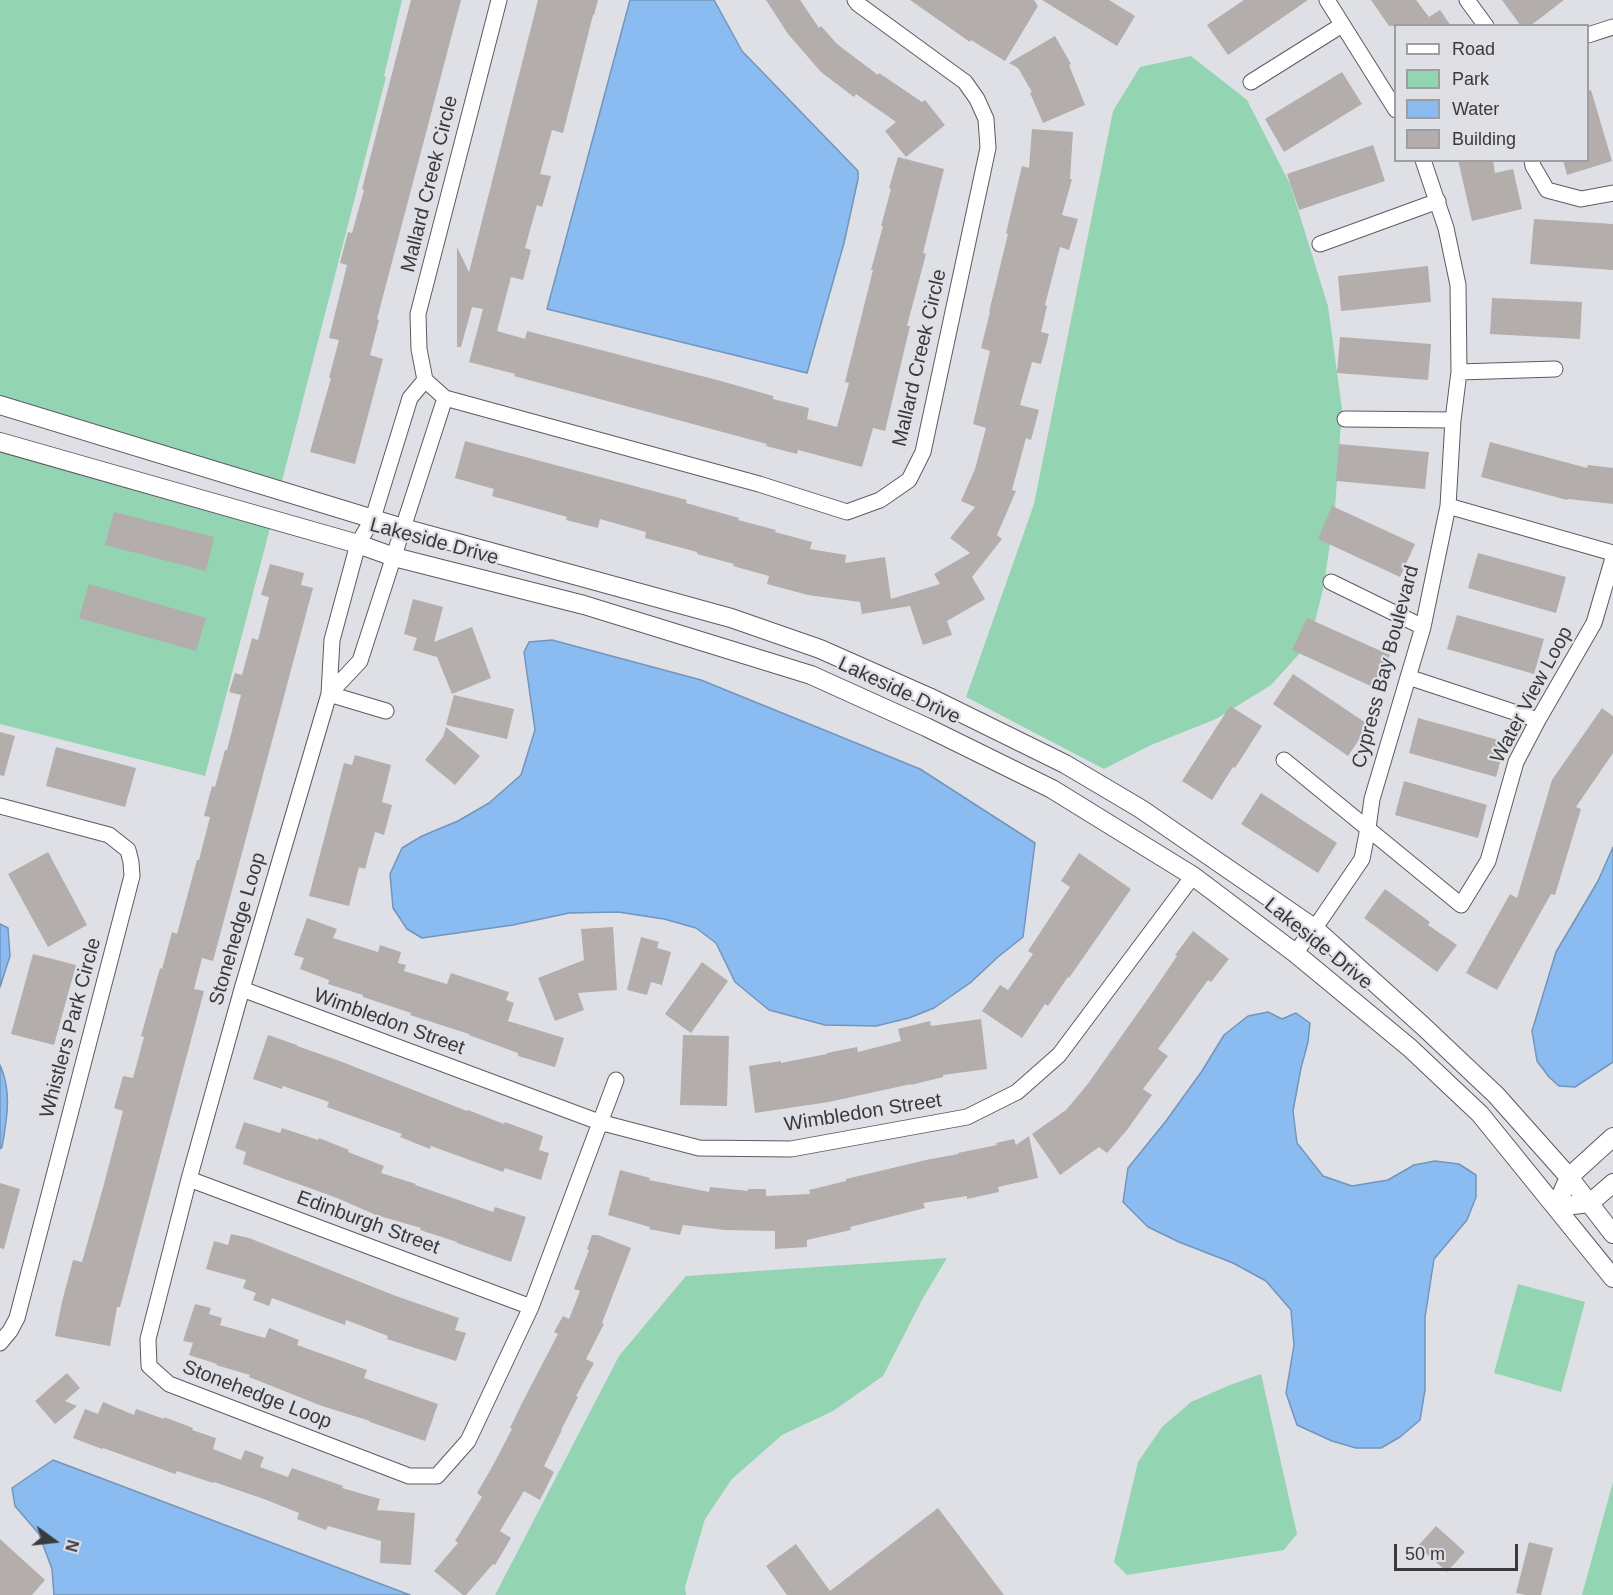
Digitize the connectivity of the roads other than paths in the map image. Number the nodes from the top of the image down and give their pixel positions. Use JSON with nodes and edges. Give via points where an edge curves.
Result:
{"nodes":[{"id":1,"x":499,"y":0,"type":"edge"},
{"id":2,"x":855,"y":0,"type":"edge"},
{"id":3,"x":1327,"y":0,"type":"edge"},
{"id":4,"x":1467,"y":0,"type":"edge"},
{"id":5,"x":1485,"y":24,"type":"edge"},
{"id":6,"x":1342,"y":25,"type":"junction"},
{"id":7,"x":1613,"y":27,"type":"edge"},
{"id":8,"x":1589,"y":34,"type":"edge"},
{"id":9,"x":1251,"y":82,"type":"dead end"},
{"id":10,"x":1394,"y":108,"type":"edge"},
{"id":11,"x":1424,"y":162,"type":"edge"},
{"id":12,"x":1532,"y":162,"type":"edge"},
{"id":13,"x":1613,"y":193,"type":"edge"},
{"id":14,"x":1438,"y":201,"type":"junction"},
{"id":15,"x":1320,"y":244,"type":"dead end"},
{"id":16,"x":1555,"y":369,"type":"dead end"},
{"id":17,"x":1459,"y":372,"type":"junction"},
{"id":18,"x":425,"y":380,"type":"junction"},
{"id":19,"x":445,"y":398,"type":"junction"},
{"id":20,"x":0,"y":405,"type":"edge"},
{"id":21,"x":1345,"y":418,"type":"dead end"},
{"id":22,"x":1453,"y":420,"type":"junction"},
{"id":23,"x":0,"y":442,"type":"edge"},
{"id":24,"x":1448,"y":506,"type":"junction"},
{"id":25,"x":373,"y":518,"type":"junction"},
{"id":26,"x":404,"y":528,"type":"junction"},
{"id":27,"x":358,"y":544,"type":"junction"},
{"id":28,"x":1613,"y":553,"type":"edge"},
{"id":29,"x":394,"y":557,"type":"junction"},
{"id":30,"x":1613,"y":558,"type":"edge"},
{"id":31,"x":1331,"y":582,"type":"dead end"},
{"id":32,"x":1423,"y":627,"type":"junction"},
{"id":33,"x":1408,"y":677,"type":"junction"},
{"id":34,"x":328,"y":694,"type":"junction"},
{"id":35,"x":386,"y":711,"type":"dead end"},
{"id":36,"x":1538,"y":720,"type":"junction"},
{"id":37,"x":1284,"y":760,"type":"dead end"},
{"id":38,"x":0,"y":806,"type":"edge"},
{"id":39,"x":1368,"y":828,"type":"junction"},
{"id":40,"x":1193,"y":876,"type":"junction"},
{"id":41,"x":1314,"y":928,"type":"junction"},
{"id":42,"x":1295,"y":953,"type":"junction"},
{"id":43,"x":242,"y":989,"type":"junction"},
{"id":44,"x":616,"y":1080,"type":"dead end"},
{"id":45,"x":599,"y":1122,"type":"junction"},
{"id":46,"x":1613,"y":1137,"type":"edge"},
{"id":47,"x":1569,"y":1177,"type":"junction"},
{"id":48,"x":189,"y":1179,"type":"junction"},
{"id":49,"x":1613,"y":1183,"type":"edge"},
{"id":50,"x":1590,"y":1203,"type":"junction"},
{"id":51,"x":1556,"y":1207,"type":"junction"},
{"id":52,"x":1613,"y":1234,"type":"edge"},
{"id":53,"x":1613,"y":1278,"type":"edge"},
{"id":54,"x":531,"y":1307,"type":"junction"},
{"id":55,"x":0,"y":1343,"type":"edge"}],
"edges":[{"from":1,"to":18,"type":"street","name":"Mallard Creek Circle","via":[[418,314]]},
{"from":2,"to":19,"type":"street","name":"Mallard Creek Circle","via":[[965,82],[986,119],[988,148],[966,253],[923,452],[909,480],[880,500],[847,512]]},
{"from":3,"to":6,"type":"street"},
{"from":4,"to":5,"type":"street"},
{"from":6,"to":9,"type":"street"},
{"from":6,"to":10,"type":"street"},
{"from":7,"to":8,"type":"street"},
{"from":11,"to":14,"type":"street","name":"Cypress Bay Boulevard"},
{"from":12,"to":13,"type":"street","via":[[1547,190],[1581,199]]},
{"from":14,"to":15,"type":"street"},
{"from":14,"to":17,"type":"street","name":"Cypress Bay Boulevard","via":[[1458,285]]},
{"from":16,"to":17,"type":"street"},
{"from":17,"to":22,"type":"street","name":"Cypress Bay Boulevard"},
{"from":18,"to":19,"type":"street","name":"Mallard Creek Circle"},
{"from":18,"to":25,"type":"street","via":[[410,398]]},
{"from":19,"to":26,"type":"street"},
{"from":20,"to":25,"type":"street","name":"Lakeside Drive"},
{"from":21,"to":22,"type":"street"},
{"from":22,"to":24,"type":"street","name":"Cypress Bay Boulevard"},
{"from":23,"to":27,"type":"street","name":"Lakeside Drive"},
{"from":24,"to":28,"type":"street"},
{"from":24,"to":32,"type":"street","name":"Cypress Bay Boulevard"},
{"from":25,"to":26,"type":"street","name":"Lakeside Drive"},
{"from":25,"to":27,"type":"street","name":"Stonehedge Loop"},
{"from":26,"to":29,"type":"street","name":"Stonehedge Loop"},
{"from":26,"to":41,"type":"street","name":"Lakeside Drive","via":[[730,618],[820,649],[1065,764],[1141,809]]},
{"from":27,"to":29,"type":"street","name":"Lakeside Drive"},
{"from":27,"to":34,"type":"street","name":"Stonehedge Loop","via":[[332,640]]},
{"from":29,"to":34,"type":"street","name":"Stonehedge Loop","via":[[360,661]]},
{"from":29,"to":40,"type":"street","name":"Lakeside Drive","via":[[584,604],[811,675],[1052,789]]},
{"from":30,"to":36,"type":"street","name":"Water View Loop","via":[[1594,623]]},
{"from":31,"to":32,"type":"street"},
{"from":32,"to":33,"type":"street","name":"Cypress Bay Boulevard"},
{"from":33,"to":36,"type":"street"},
{"from":33,"to":39,"type":"street","name":"Cypress Bay Boulevard","via":[[1372,799]]},
{"from":34,"to":35,"type":"street"},
{"from":34,"to":43,"type":"street","name":"Stonehedge Loop"},
{"from":36,"to":39,"type":"street","name":"Water View Loop","via":[[1516,762],[1488,861],[1461,905]]},
{"from":37,"to":39,"type":"street"},
{"from":38,"to":55,"type":"street","name":"Whistlers Park Circle","via":[[109,835],[128,850],[132,876],[17,1318]]},
{"from":39,"to":41,"type":"street","name":"Cypress Bay Boulevard","via":[[1362,859]]},
{"from":40,"to":42,"type":"street","name":"Lakeside Drive"},
{"from":40,"to":45,"type":"street","name":"Wimbledon Street","via":[[1059,1055],[1017,1092],[967,1117],[791,1149],[699,1148]]},
{"from":41,"to":42,"type":"street","name":"Cypress Bay Boulevard"},
{"from":41,"to":47,"type":"street","name":"Lakeside Drive","via":[[1496,1095]]},
{"from":42,"to":51,"type":"street","name":"Lakeside Drive","via":[[1410,1048],[1480,1114]]},
{"from":43,"to":45,"type":"street","name":"Wimbledon Street"},
{"from":43,"to":48,"type":"street","name":"Stonehedge Loop"},
{"from":44,"to":45,"type":"street","name":"Stonehedge Loop"},
{"from":45,"to":54,"type":"street","name":"Stonehedge Loop"},
{"from":46,"to":47,"type":"street"},
{"from":47,"to":50,"type":"street","name":"Lakeside Drive"},
{"from":47,"to":51,"type":"street"},
{"from":48,"to":54,"type":"street","name":"Edinburgh Street"},
{"from":48,"to":54,"type":"street","name":"Stonehedge Loop","via":[[148,1339],[149,1366],[169,1384],[409,1476],[437,1476],[468,1441]]},
{"from":49,"to":50,"type":"street"},
{"from":50,"to":51,"type":"street"},
{"from":50,"to":52,"type":"street","name":"Lakeside Drive"},
{"from":51,"to":53,"type":"street","name":"Lakeside Drive"}]}
